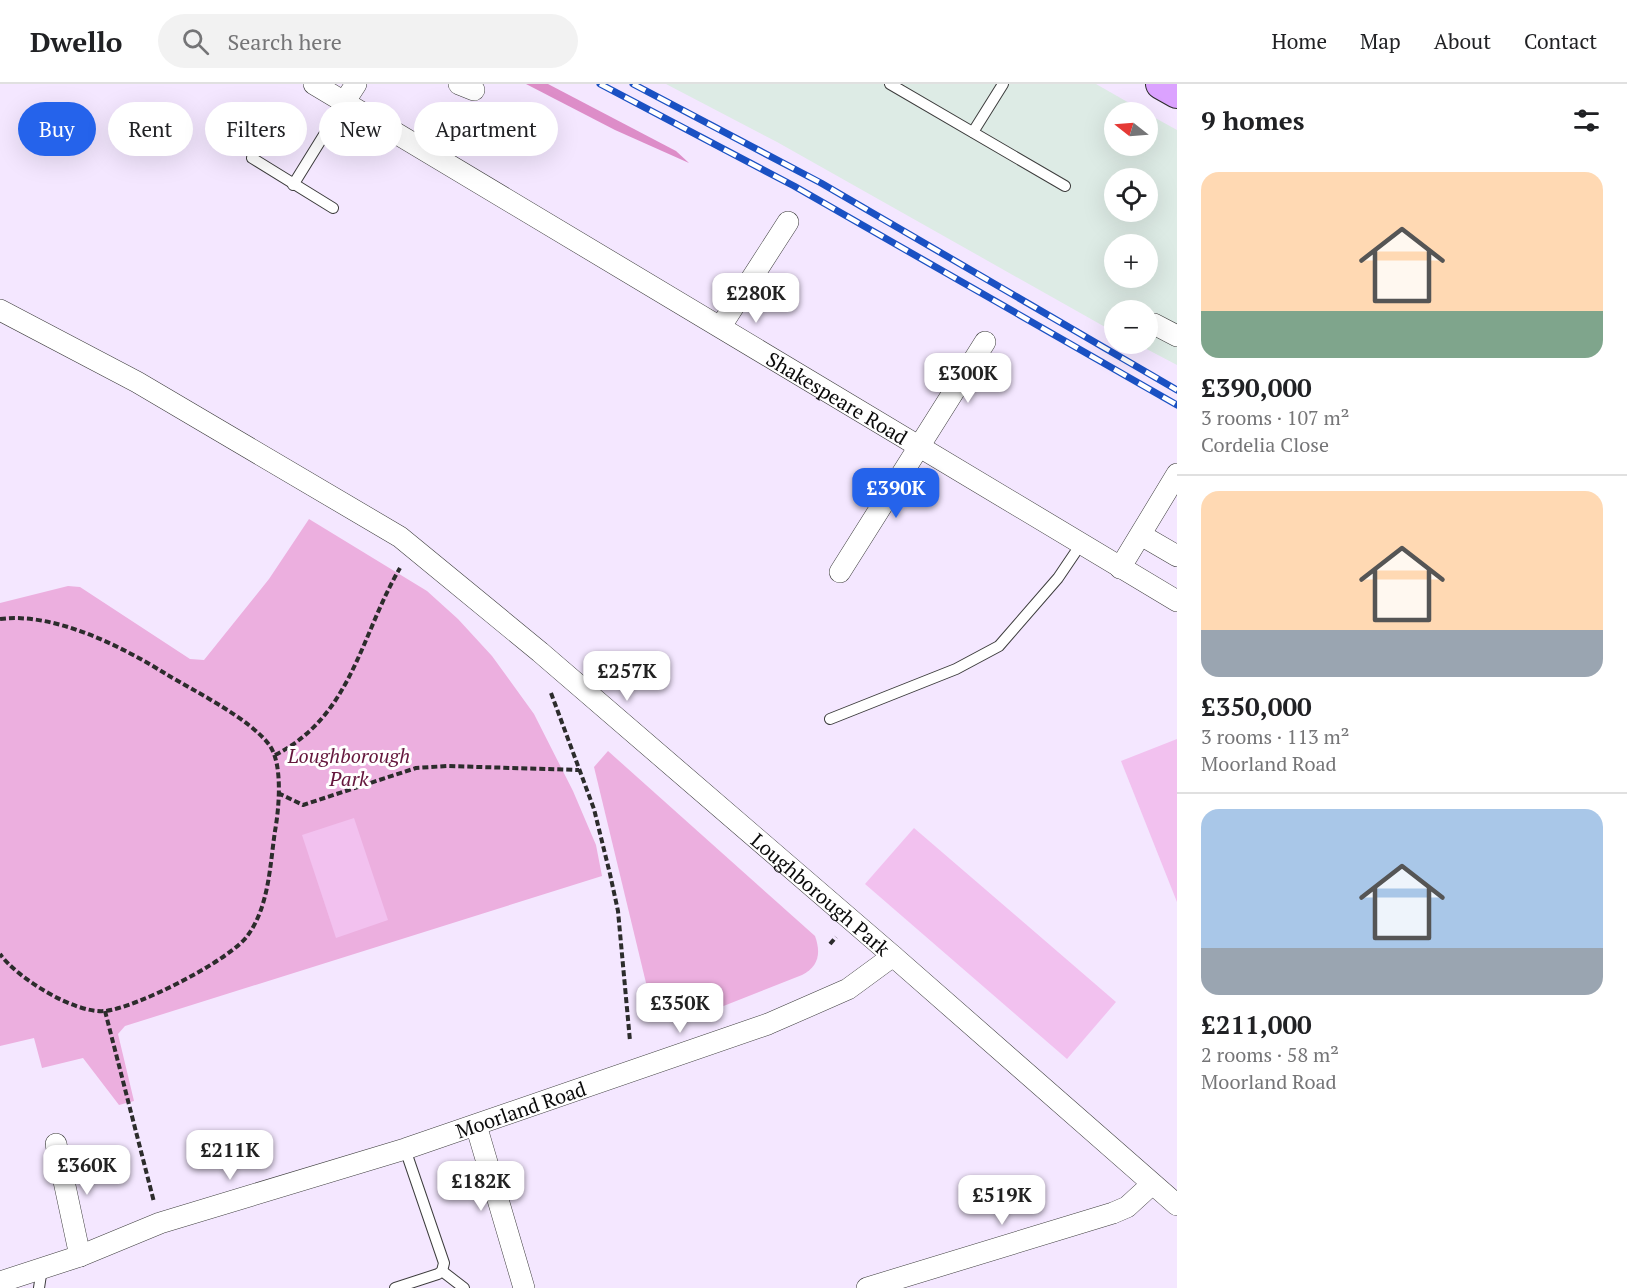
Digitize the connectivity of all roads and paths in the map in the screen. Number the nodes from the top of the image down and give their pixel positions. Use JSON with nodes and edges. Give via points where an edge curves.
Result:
{"nodes":[{"id":1,"x":314,"y":84,"type":"edge"},
{"id":2,"x":890,"y":84,"type":"edge"},
{"id":3,"x":1003,"y":84,"type":"edge"},
{"id":4,"x":1161,"y":84,"type":"edge"},
{"id":5,"x":350,"y":92,"type":"edge"},
{"id":6,"x":1177,"y":93,"type":"edge"},
{"id":7,"x":974,"y":132,"type":"junction"},
{"id":8,"x":252,"y":158,"type":"dead end"},
{"id":9,"x":293,"y":184,"type":"junction"},
{"id":10,"x":1065,"y":186,"type":"dead end"},
{"id":11,"x":333,"y":208,"type":"dead end"},
{"id":12,"x":788,"y":222,"type":"dead end"},
{"id":13,"x":0,"y":310,"type":"edge"},
{"id":14,"x":721,"y":326,"type":"junction"},
{"id":15,"x":1158,"y":326,"type":"edge"},
{"id":16,"x":1177,"y":336,"type":"edge"},
{"id":17,"x":985,"y":342,"type":"dead end"},
{"id":18,"x":919,"y":446,"type":"junction"},
{"id":19,"x":1177,"y":474,"type":"edge"},
{"id":20,"x":1141,"y":535,"type":"junction"},
{"id":21,"x":1081,"y":544,"type":"junction"},
{"id":22,"x":1177,"y":556,"type":"edge"},
{"id":23,"x":400,"y":568,"type":"dead end"},
{"id":24,"x":1120,"y":568,"type":"junction"},
{"id":25,"x":840,"y":572,"type":"dead end"},
{"id":26,"x":1177,"y":601,"type":"edge"},
{"id":27,"x":0,"y":619,"type":"edge"},
{"id":28,"x":549,"y":687,"type":"dead end"},
{"id":29,"x":830,"y":719,"type":"dead end"},
{"id":30,"x":275,"y":755,"type":"junction"},
{"id":31,"x":579,"y":770,"type":"junction"},
{"id":32,"x":278,"y":793,"type":"junction"},
{"id":33,"x":836,"y":937,"type":"dead end"},
{"id":34,"x":830,"y":944,"type":"dead end"},
{"id":35,"x":0,"y":954,"type":"edge"},
{"id":36,"x":893,"y":956,"type":"junction"},
{"id":37,"x":105,"y":1011,"type":"junction"},
{"id":38,"x":630,"y":1041,"type":"dead end"},
{"id":39,"x":476,"y":1125,"type":"junction"},
{"id":40,"x":56,"y":1144,"type":"dead end"},
{"id":41,"x":405,"y":1149,"type":"junction"},
{"id":42,"x":1151,"y":1185,"type":"junction"},
{"id":43,"x":1177,"y":1205,"type":"edge"},
{"id":44,"x":160,"y":1223,"type":"junction"},
{"id":45,"x":80,"y":1256,"type":"junction"},
{"id":46,"x":442,"y":1271,"type":"junction"},
{"id":47,"x":41,"y":1278,"type":"edge"},
{"id":48,"x":0,"y":1282,"type":"edge"},
{"id":49,"x":394,"y":1288,"type":"edge"},
{"id":50,"x":464,"y":1288,"type":"edge"},
{"id":51,"x":524,"y":1288,"type":"edge"},
{"id":52,"x":867,"y":1288,"type":"edge"}],
"edges":[{"from":1,"to":5,"type":"street","name":"Shakespeare Road"},
{"from":2,"to":7,"type":"lane"},
{"from":3,"to":7,"type":"lane"},
{"from":4,"to":6,"type":"main road"},
{"from":5,"to":9,"type":"lane"},
{"from":5,"to":14,"type":"street","name":"Shakespeare Road"},
{"from":7,"to":10,"type":"lane"},
{"from":8,"to":9,"type":"lane"},
{"from":9,"to":11,"type":"lane"},
{"from":12,"to":14,"type":"street"},
{"from":13,"to":36,"type":"street","name":"Loughborough Park","via":[[137,382],[400,537],[540,652]]},
{"from":14,"to":18,"type":"street","name":"Shakespeare Road"},
{"from":15,"to":16,"type":"street"},
{"from":17,"to":18,"type":"street"},
{"from":18,"to":21,"type":"street","name":"Shakespeare Road"},
{"from":18,"to":25,"type":"street"},
{"from":19,"to":20,"type":"street"},
{"from":20,"to":22,"type":"street"},
{"from":20,"to":24,"type":"street"},
{"from":21,"to":24,"type":"street","name":"Shakespeare Road"},
{"from":21,"to":29,"type":"lane","via":[[1058,578],[999,646],[956,669]]},
{"from":23,"to":30,"type":"path","via":[[335,704],[308,735]]},
{"from":24,"to":26,"type":"street","name":"Shakespeare Road"},
{"from":27,"to":30,"type":"path","via":[[43,622],[86,633],[126,650],[224,709],[260,735]]},
{"from":28,"to":31,"type":"path"},
{"from":30,"to":32,"type":"path"},
{"from":31,"to":32,"type":"path","via":[[416,768],[303,806]]},
{"from":31,"to":38,"type":"path","via":[[594,809],[618,911]]},
{"from":32,"to":37,"type":"path","via":[[266,892],[248,937],[208,967],[134,1002]]},
{"from":33,"to":34,"type":"path"},
{"from":35,"to":37,"type":"path","via":[[23,978],[44,991],[68,1003]]},
{"from":36,"to":39,"type":"street","name":"Moorland Road","via":[[870,975],[812,1007]]},
{"from":36,"to":42,"type":"street","name":"Loughborough Park"},
{"from":37,"to":44,"type":"path"},
{"from":39,"to":41,"type":"street","name":"Moorland Road"},
{"from":39,"to":51,"type":"street"},
{"from":40,"to":45,"type":"street"},
{"from":41,"to":44,"type":"street","name":"Moorland Road"},
{"from":41,"to":46,"type":"lane","via":[[444,1263]]},
{"from":42,"to":43,"type":"street","name":"Loughborough Park"},
{"from":42,"to":52,"type":"street","via":[[1113,1213]]},
{"from":44,"to":45,"type":"street","name":"Moorland Road"},
{"from":45,"to":47,"type":"street","name":"Moorland Road"},
{"from":46,"to":49,"type":"lane"},
{"from":46,"to":50,"type":"lane"},
{"from":47,"to":48,"type":"street","name":"Moorland Road"}]}
